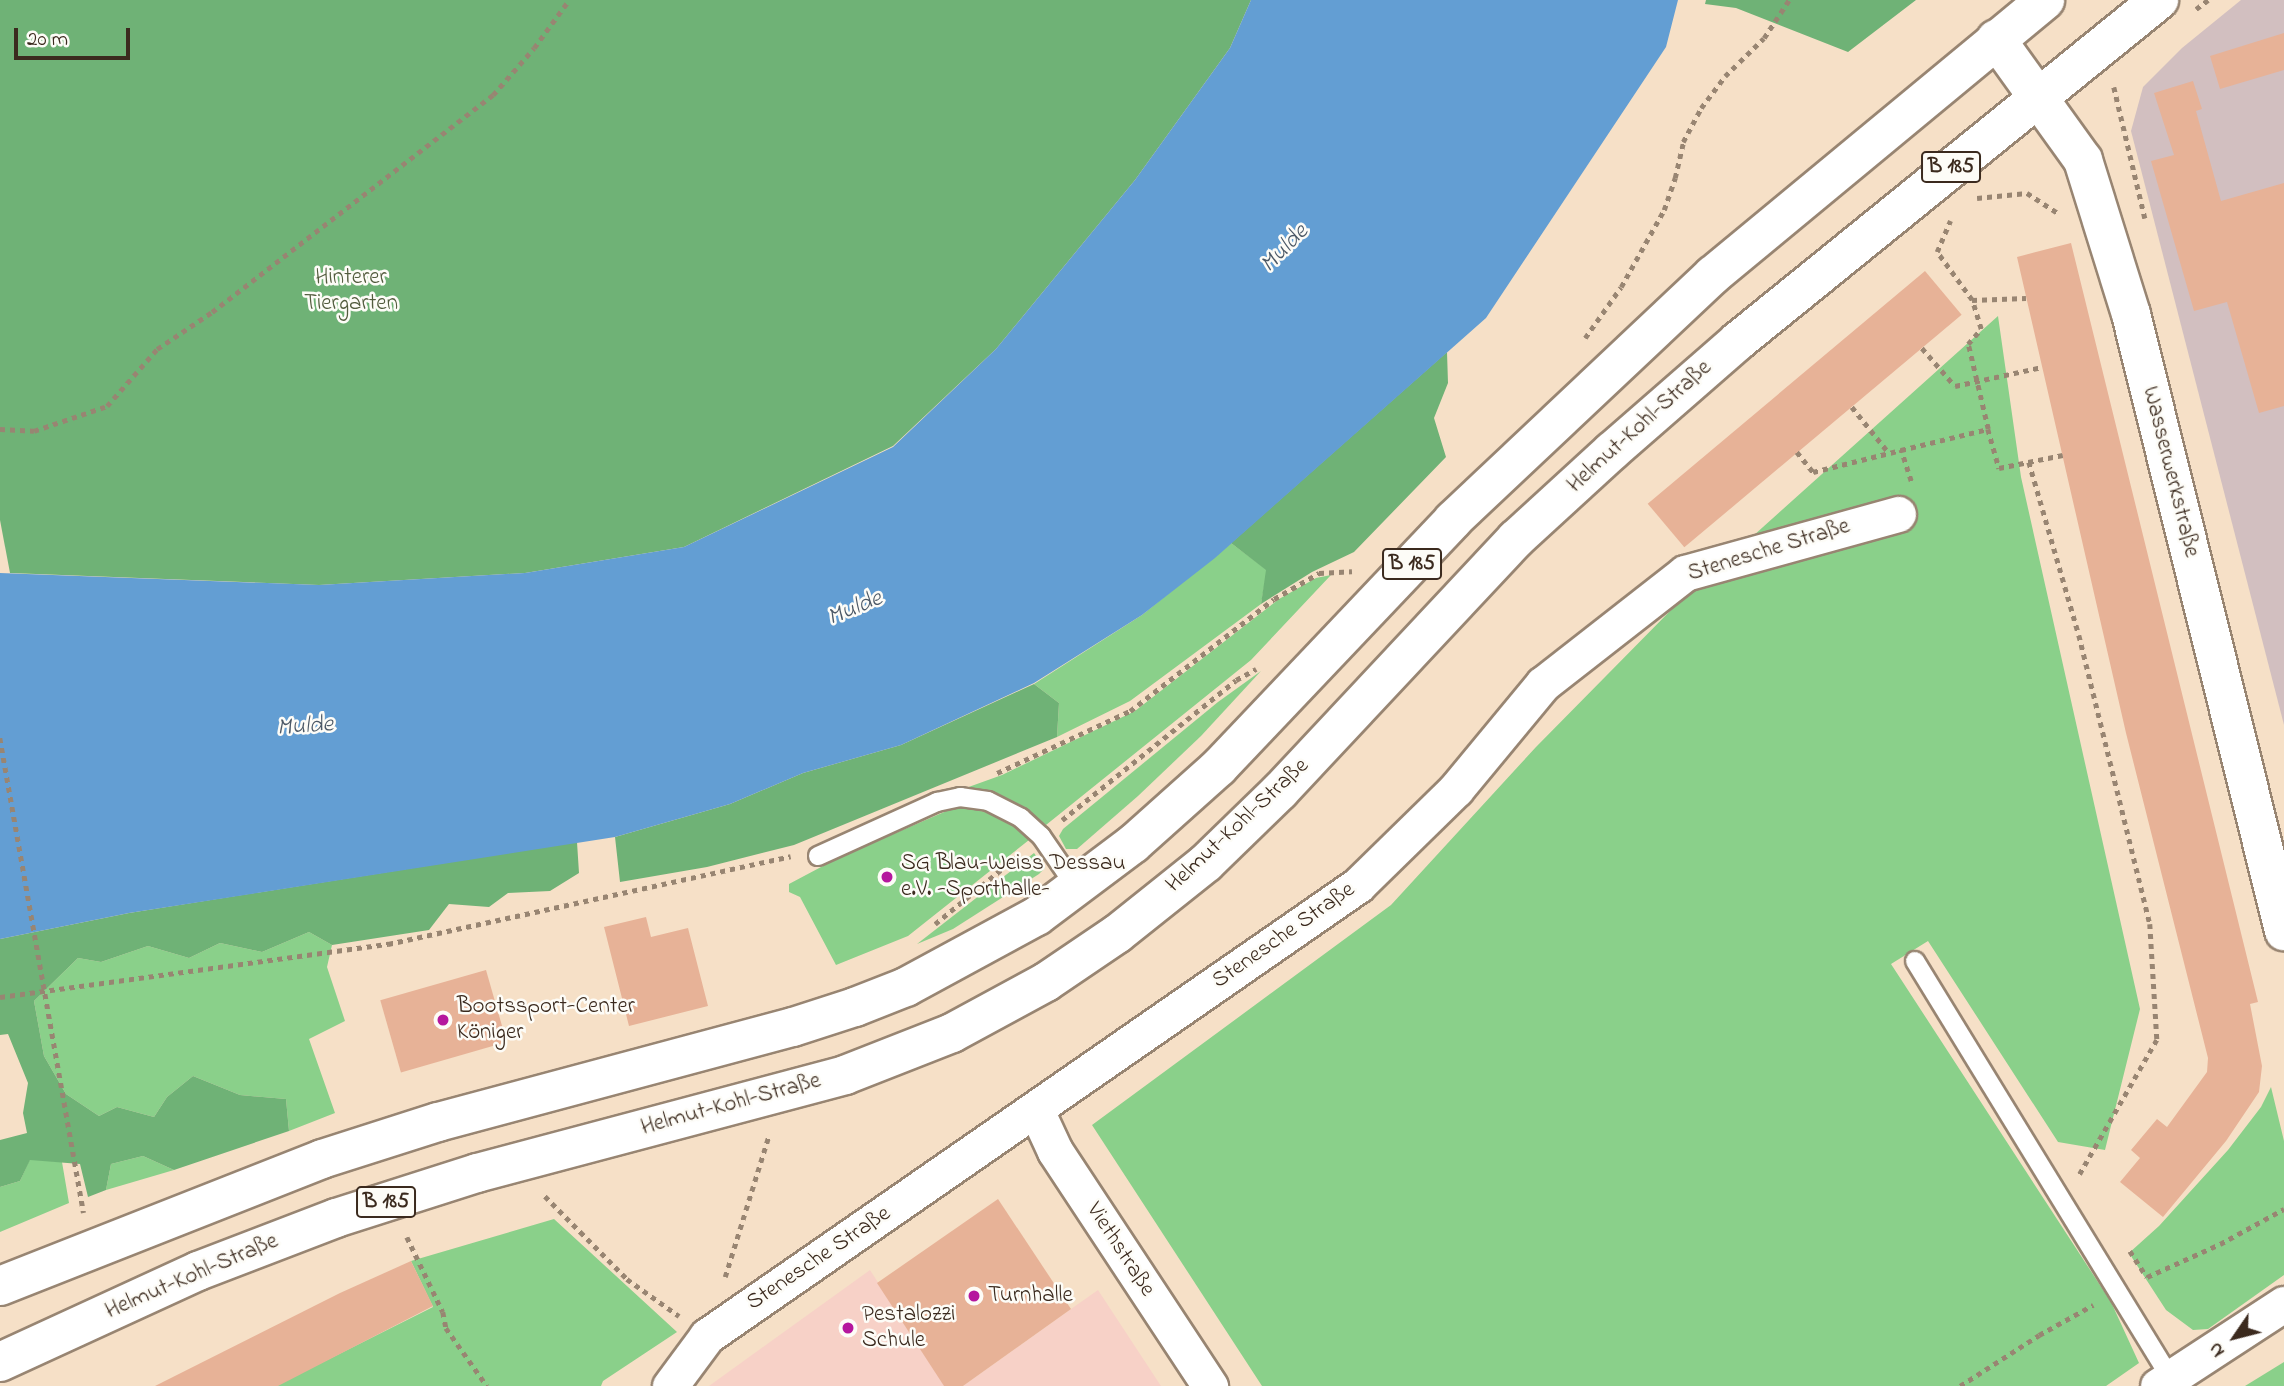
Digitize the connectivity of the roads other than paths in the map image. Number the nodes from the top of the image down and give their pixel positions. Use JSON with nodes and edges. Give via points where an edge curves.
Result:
{"nodes":[{"id":1,"x":2045,"y":0,"type":"edge"},
{"id":2,"x":2159,"y":0,"type":"edge"},
{"id":3,"x":1996,"y":39,"type":"junction"},
{"id":4,"x":2039,"y":96,"type":"junction"},
{"id":5,"x":1898,"y":514,"type":"road end"},
{"id":6,"x":818,"y":856,"type":"road end"},
{"id":7,"x":1076,"y":887,"type":"junction"},
{"id":8,"x":2284,"y":931,"type":"edge"},
{"id":9,"x":1915,"y":961,"type":"dead end"},
{"id":10,"x":1036,"y":1110,"type":"junction"},
{"id":11,"x":0,"y":1286,"type":"edge"},
{"id":12,"x":2284,"y":1304,"type":"edge"},
{"id":13,"x":0,"y":1362,"type":"edge"},
{"id":14,"x":2165,"y":1382,"type":"edge"},
{"id":15,"x":670,"y":1386,"type":"edge"},
{"id":16,"x":1210,"y":1386,"type":"edge"}],
"edges":[{"from":1,"to":3,"type":"main road","number":"B 185"},
{"from":2,"to":4,"type":"main road","name":"Helmut-Kohl-Straße","number":"B 185"},
{"from":3,"to":4,"type":"main road","name":"Wasserwerkstraße"},
{"from":3,"to":7,"type":"main road","number":"B 185","via":[[1713,275],[1453,520],[1219,767],[1133,844]]},
{"from":4,"to":8,"type":"main road","name":"Wasserwerkstraße","via":[[2083,160],[2131,314]]},
{"from":4,"to":13,"type":"main road","name":"Helmut-Kohl-Straße","number":"B 185","via":[[1748,332],[1612,451],[1516,539],[1280,791],[1206,863],[1117,934],[1046,982],[951,1033],[845,1075],[477,1173],[336,1218],[198,1272]]},
{"from":5,"to":10,"type":"street","name":"Stenesche Straße","via":[[1685,573],[1543,684],[1456,789],[1358,885]]},
{"from":6,"to":7,"type":"lane","via":[[937,802],[960,797],[988,801],[1021,818],[1041,836]]},
{"from":7,"to":11,"type":"main road","number":"B 185","via":[[975,952],[906,988],[855,1007],[322,1159]]},
{"from":9,"to":14,"type":"lane"},
{"from":10,"to":15,"type":"street","name":"Stenesche Straße","via":[[707,1336]]},
{"from":10,"to":16,"type":"street","name":"Viethstraße","via":[[1055,1151]]},
{"from":12,"to":14,"type":"street"}]}
